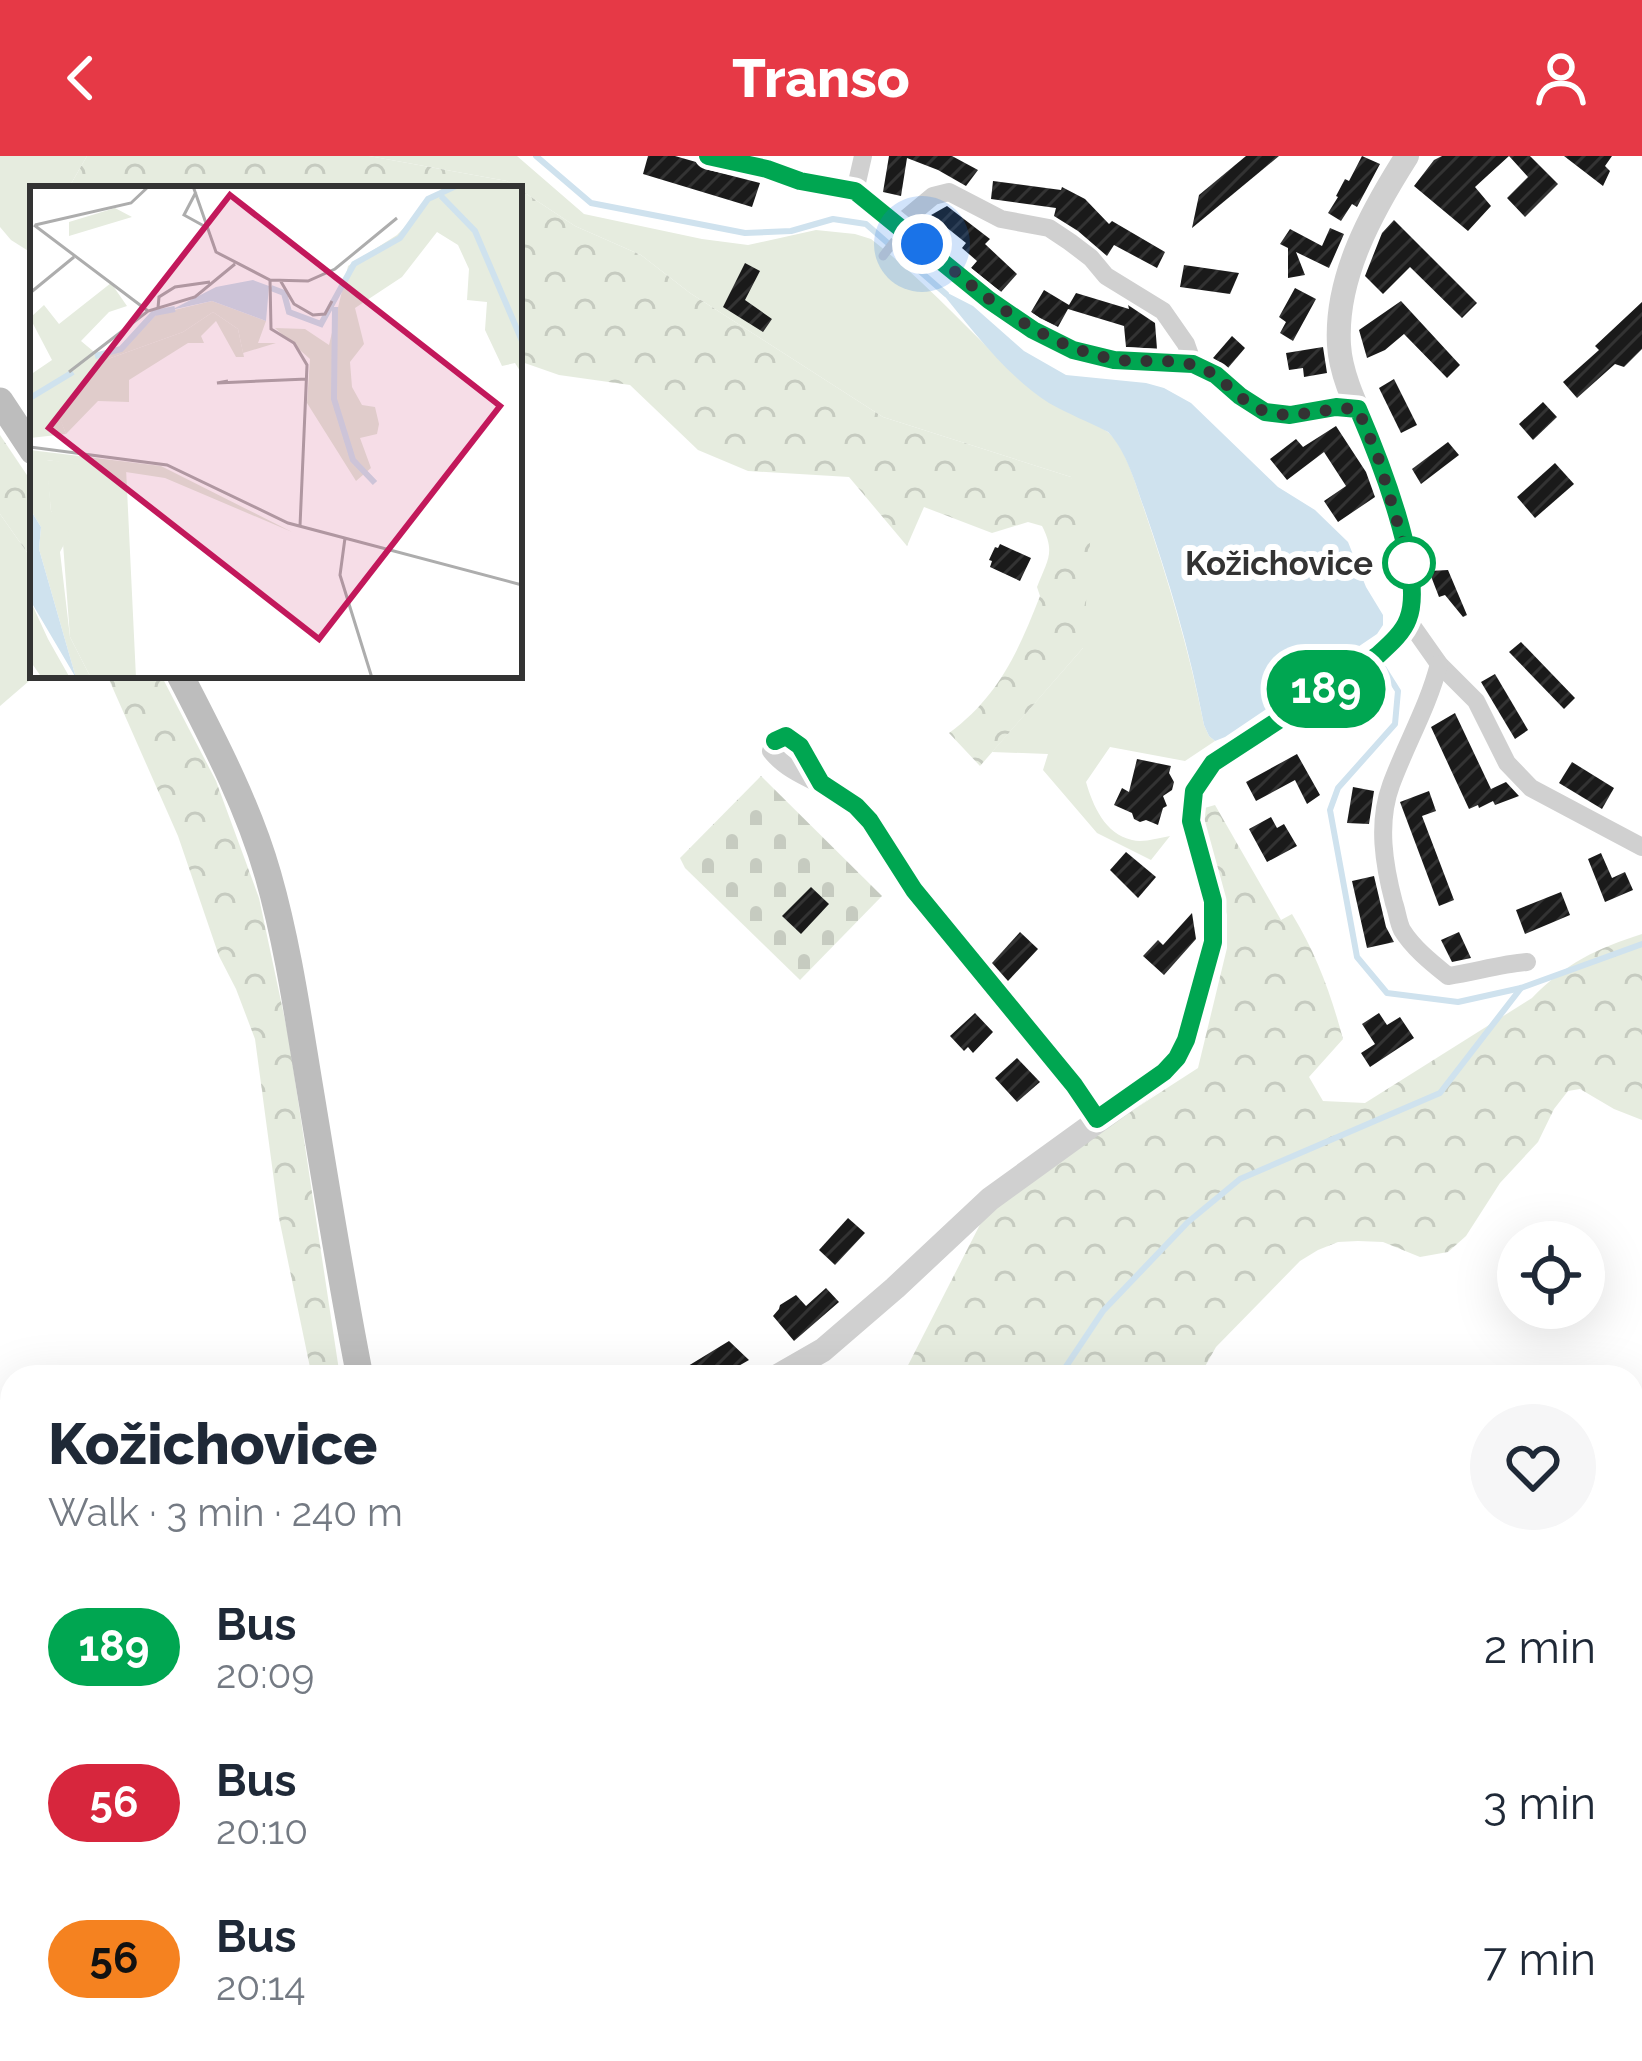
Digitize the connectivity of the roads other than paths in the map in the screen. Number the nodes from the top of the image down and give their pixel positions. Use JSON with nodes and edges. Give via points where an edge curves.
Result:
{"nodes":[{"id":1,"x":708,"y":156,"type":"edge"},
{"id":2,"x":863,"y":156,"type":"edge"},
{"id":3,"x":1408,"y":156,"type":"edge"},
{"id":4,"x":855,"y":191,"type":"junction"},
{"id":5,"x":898,"y":232,"type":"junction"},
{"id":6,"x":883,"y":256,"type":"dead end"},
{"id":7,"x":1193,"y":364,"type":"junction"},
{"id":8,"x":0,"y":401,"type":"edge"},
{"id":9,"x":1358,"y":409,"type":"junction"},
{"id":10,"x":30,"y":446,"type":"edge"},
{"id":11,"x":1408,"y":620,"type":"junction"},
{"id":12,"x":1439,"y":664,"type":"junction"},
{"id":13,"x":182,"y":678,"type":"edge"},
{"id":14,"x":821,"y":783,"type":"dead end"},
{"id":15,"x":1642,"y":847,"type":"edge"},
{"id":16,"x":1527,"y":962,"type":"dead end"},
{"id":17,"x":1097,"y":1119,"type":"junction"},
{"id":18,"x":358,"y":1365,"type":"edge"},
{"id":19,"x":797,"y":1365,"type":"edge"}],
"edges":[{"from":1,"to":4,"type":"street"},
{"from":2,"to":4,"type":"street"},
{"from":3,"to":9,"type":"street","via":[[1367,225],[1343,287],[1339,346]]},
{"from":4,"to":5,"type":"street"},
{"from":5,"to":6,"type":"lane"},
{"from":5,"to":7,"type":"street","via":[[1073,350]]},
{"from":5,"to":7,"type":"street","via":[[933,196],[949,192],[1001,219],[1049,228],[1163,311]]},
{"from":7,"to":9,"type":"street","via":[[1265,412]]},
{"from":8,"to":10,"type":"main road"},
{"from":9,"to":11,"type":"street","via":[[1410,565]]},
{"from":11,"to":12,"type":"street"},
{"from":11,"to":17,"type":"street","via":[[1378,655],[1213,763],[1194,791],[1191,821],[1213,901],[1213,942],[1186,1040],[1164,1072]]},
{"from":12,"to":15,"type":"street","via":[[1476,700],[1507,763],[1531,788]]},
{"from":12,"to":16,"type":"street","via":[[1385,809],[1382,846],[1402,929],[1448,976]]},
{"from":13,"to":18,"type":"main road","via":[[242,804],[289,956]]},
{"from":14,"to":17,"type":"street","via":[[870,821],[914,890]]},
{"from":17,"to":19,"type":"street","via":[[990,1199],[824,1350]]}]}
